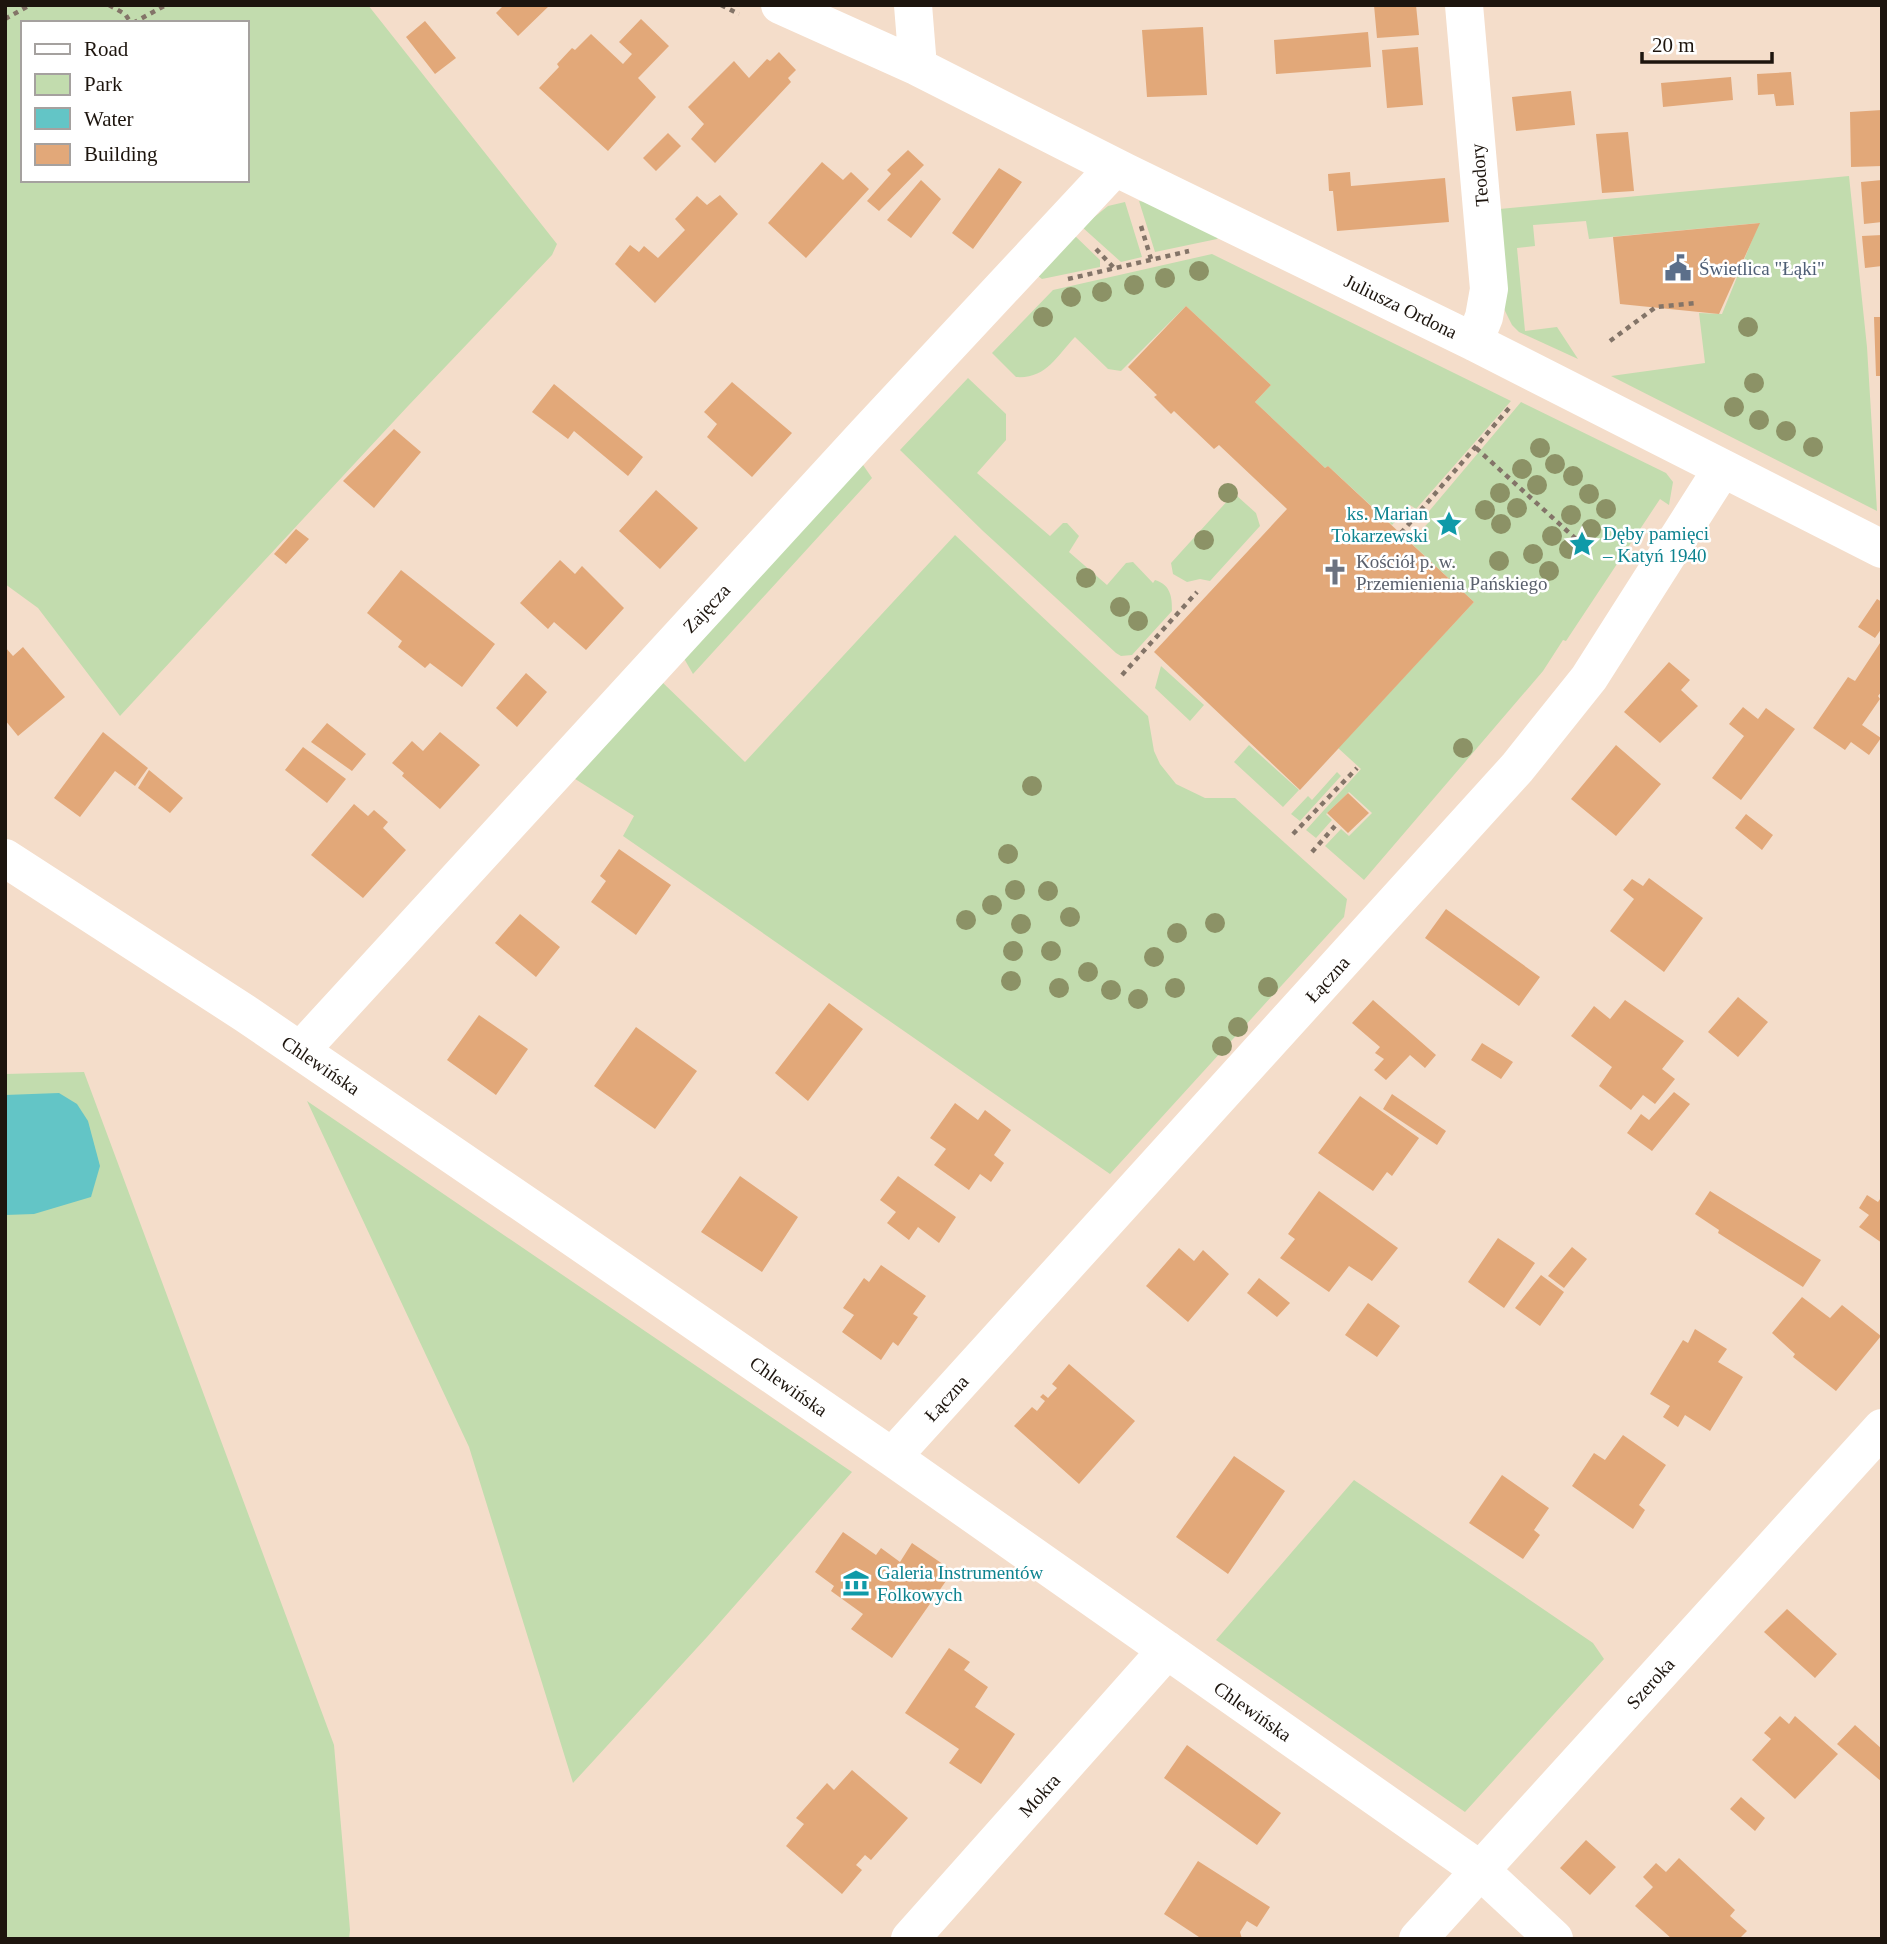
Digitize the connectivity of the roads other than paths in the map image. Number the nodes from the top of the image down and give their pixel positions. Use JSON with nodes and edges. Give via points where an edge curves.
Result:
{"nodes":[{"id":1,"x":780,"y":5,"type":"edge"},
{"id":2,"x":913,"y":5,"type":"edge"},
{"id":3,"x":1464,"y":5,"type":"edge"},
{"id":4,"x":918,"y":67,"type":"junction"},
{"id":5,"x":1115,"y":167,"type":"junction"},
{"id":6,"x":1474,"y":342,"type":"junction"},
{"id":7,"x":1722,"y":469,"type":"junction"},
{"id":8,"x":1882,"y":548,"type":"edge"},
{"id":9,"x":5,"y":858,"type":"edge"},
{"id":10,"x":300,"y":1051,"type":"junction"},
{"id":11,"x":1882,"y":1427,"type":"edge"},
{"id":12,"x":892,"y":1457,"type":"junction"},
{"id":13,"x":1167,"y":1650,"type":"junction"},
{"id":14,"x":1480,"y":1870,"type":"junction"},
{"id":15,"x":910,"y":1939,"type":"edge"},
{"id":16,"x":1418,"y":1939,"type":"edge"},
{"id":17,"x":1554,"y":1939,"type":"edge"}],
"edges":[{"from":1,"to":4,"type":"street","name":"Juliusza Ordona"},
{"from":2,"to":4,"type":"street"},
{"from":3,"to":6,"type":"street","name":"Teodory","via":[[1489,289]]},
{"from":4,"to":5,"type":"street","name":"Juliusza Ordona"},
{"from":5,"to":6,"type":"street","name":"Juliusza Ordona"},
{"from":5,"to":10,"type":"street","name":"Zajęcza"},
{"from":6,"to":7,"type":"street","name":"Juliusza Ordona"},
{"from":7,"to":8,"type":"street","name":"Juliusza Ordona"},
{"from":7,"to":12,"type":"street","name":"Łączna","via":[[1589,678],[1517,768]]},
{"from":9,"to":10,"type":"street","name":"Chlewińska"},
{"from":10,"to":12,"type":"street","name":"Chlewińska"},
{"from":11,"to":14,"type":"street","name":"Szeroka"},
{"from":12,"to":13,"type":"street","name":"Chlewińska"},
{"from":13,"to":14,"type":"street","name":"Chlewińska"},
{"from":13,"to":15,"type":"street","name":"Mokra"},
{"from":14,"to":16,"type":"street","name":"Szeroka"},
{"from":14,"to":17,"type":"street","name":"Chlewińska"}]}
